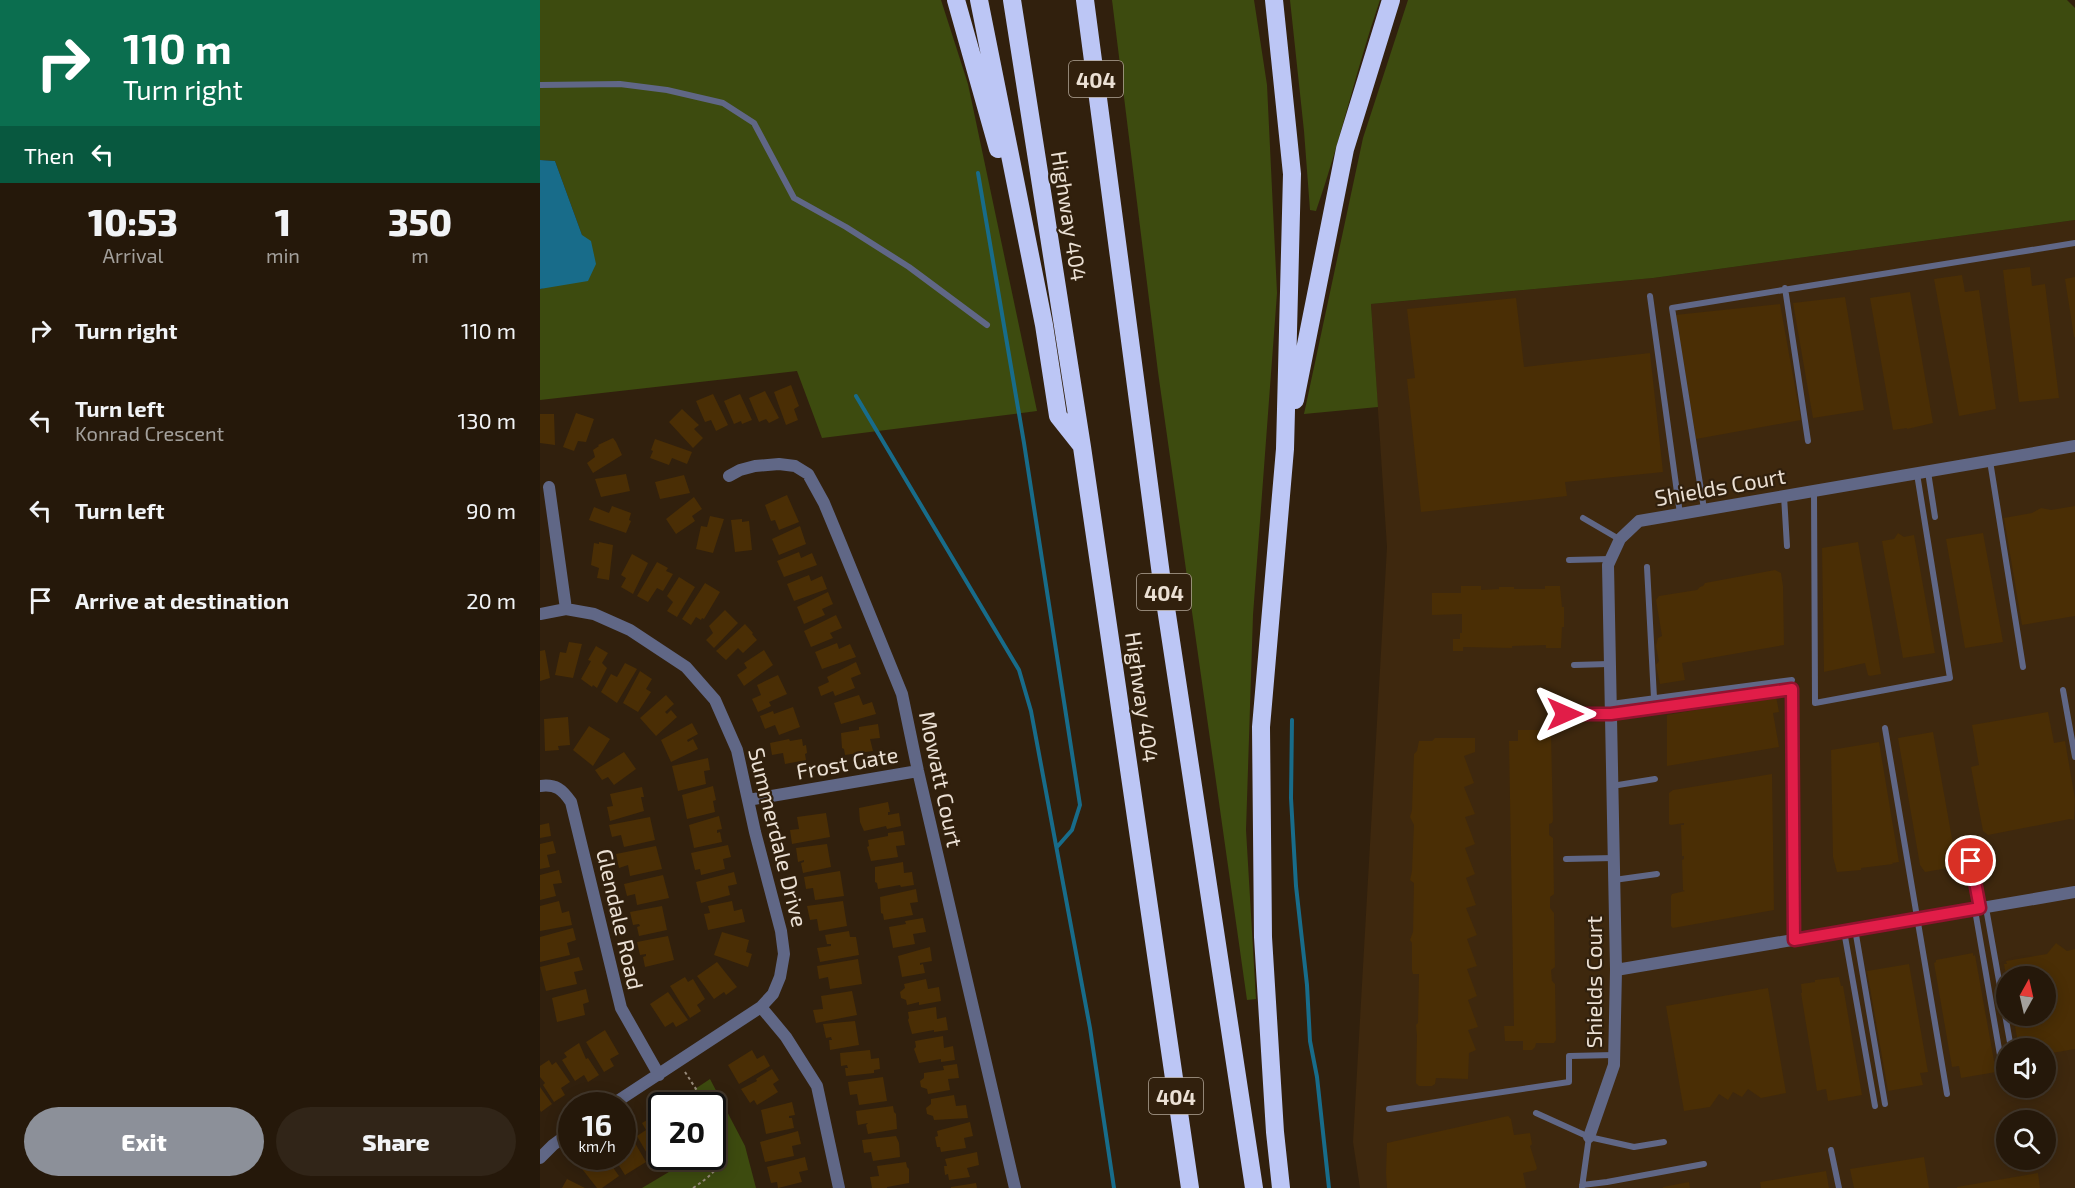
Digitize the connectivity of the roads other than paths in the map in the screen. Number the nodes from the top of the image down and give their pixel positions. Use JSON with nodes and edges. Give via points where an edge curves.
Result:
{"nodes":[{"id":1,"x":956,"y":0,"type":"edge"},
{"id":2,"x":979,"y":0,"type":"edge"},
{"id":3,"x":1012,"y":0,"type":"edge"},
{"id":4,"x":1085,"y":0,"type":"edge"},
{"id":5,"x":1274,"y":0,"type":"edge"},
{"id":6,"x":1391,"y":0,"type":"edge"},
{"id":7,"x":540,"y":86,"type":"edge"},
{"id":8,"x":1019,"y":201,"type":"junction"},
{"id":9,"x":2075,"y":243,"type":"edge"},
{"id":10,"x":1785,"y":288,"type":"junction"},
{"id":11,"x":1650,"y":296,"type":"dead end"},
{"id":12,"x":987,"y":325,"type":"dead end"},
{"id":13,"x":1808,"y":441,"type":"dead end"},
{"id":14,"x":2075,"y":446,"type":"edge"},
{"id":15,"x":1082,"y":447,"type":"junction"},
{"id":16,"x":1285,"y":449,"type":"junction"},
{"id":17,"x":1990,"y":461,"type":"junction"},
{"id":18,"x":1922,"y":473,"type":"junction"},
{"id":19,"x":729,"y":476,"type":"dead end"},
{"id":20,"x":549,"y":488,"type":"dead end"},
{"id":21,"x":1814,"y":491,"type":"junction"},
{"id":22,"x":1784,"y":496,"type":"junction"},
{"id":23,"x":1704,"y":510,"type":"junction"},
{"id":24,"x":1680,"y":514,"type":"junction"},
{"id":25,"x":1935,"y":517,"type":"dead end"},
{"id":26,"x":1583,"y":518,"type":"dead end"},
{"id":27,"x":1620,"y":539,"type":"junction"},
{"id":28,"x":1787,"y":546,"type":"dead end"},
{"id":29,"x":1569,"y":560,"type":"dead end"},
{"id":30,"x":1611,"y":560,"type":"junction"},
{"id":31,"x":1647,"y":567,"type":"dead end"},
{"id":32,"x":566,"y":609,"type":"junction"},
{"id":33,"x":540,"y":614,"type":"edge"},
{"id":34,"x":1610,"y":664,"type":"junction"},
{"id":35,"x":1574,"y":665,"type":"dead end"},
{"id":36,"x":2023,"y":667,"type":"dead end"},
{"id":37,"x":1792,"y":680,"type":"dead end"},
{"id":38,"x":2063,"y":690,"type":"dead end"},
{"id":39,"x":1654,"y":698,"type":"junction"},
{"id":40,"x":1611,"y":709,"type":"junction"},
{"id":41,"x":1565,"y":714,"type":"dead end"},
{"id":42,"x":1885,"y":728,"type":"dead end"},
{"id":43,"x":2075,"y":757,"type":"edge"},
{"id":44,"x":918,"y":771,"type":"junction"},
{"id":45,"x":1655,"y":779,"type":"dead end"},
{"id":46,"x":540,"y":786,"type":"edge"},
{"id":47,"x":1612,"y":786,"type":"junction"},
{"id":48,"x":748,"y":800,"type":"junction"},
{"id":49,"x":1614,"y":858,"type":"junction"},
{"id":50,"x":1566,"y":859,"type":"dead end"},
{"id":51,"x":1971,"y":861,"type":"dead end"},
{"id":52,"x":1657,"y":873,"type":"dead end"},
{"id":53,"x":1614,"y":880,"type":"junction"},
{"id":54,"x":2075,"y":892,"type":"edge"},
{"id":55,"x":1980,"y":908,"type":"junction"},
{"id":56,"x":1916,"y":919,"type":"junction"},
{"id":57,"x":1850,"y":930,"type":"junction"},
{"id":58,"x":1794,"y":940,"type":"junction"},
{"id":59,"x":1616,"y":970,"type":"junction"},
{"id":60,"x":761,"y":1006,"type":"junction"},
{"id":61,"x":1998,"y":1038,"type":"edge"},
{"id":62,"x":2009,"y":1038,"type":"edge"},
{"id":63,"x":1614,"y":1055,"type":"junction"},
{"id":64,"x":659,"y":1075,"type":"junction"},
{"id":65,"x":632,"y":1092,"type":"edge"},
{"id":66,"x":1947,"y":1094,"type":"dead end"},
{"id":67,"x":1886,"y":1104,"type":"dead end"},
{"id":68,"x":1875,"y":1106,"type":"dead end"},
{"id":69,"x":1389,"y":1108,"type":"dead end"},
{"id":70,"x":1536,"y":1113,"type":"dead end"},
{"id":71,"x":1589,"y":1137,"type":"junction"},
{"id":72,"x":558,"y":1141,"type":"edge"},
{"id":73,"x":1664,"y":1142,"type":"dead end"},
{"id":74,"x":1831,"y":1150,"type":"dead end"},
{"id":75,"x":540,"y":1158,"type":"edge"},
{"id":76,"x":1704,"y":1164,"type":"dead end"},
{"id":77,"x":1607,"y":1185,"type":"edge"},
{"id":78,"x":1582,"y":1187,"type":"edge"},
{"id":79,"x":839,"y":1188,"type":"edge"},
{"id":80,"x":1015,"y":1188,"type":"edge"},
{"id":81,"x":1190,"y":1188,"type":"edge"},
{"id":82,"x":1254,"y":1188,"type":"edge"},
{"id":83,"x":1281,"y":1188,"type":"edge"},
{"id":84,"x":1839,"y":1188,"type":"edge"}],
"edges":[{"from":1,"to":8,"type":"highway","via":[[1004,170]]},
{"from":2,"to":8,"type":"highway"},
{"from":3,"to":15,"type":"highway","name":"Highway 404","number":"404"},
{"from":4,"to":82,"type":"highway","name":"Highway 404","number":"404","via":[[1160,564]]},
{"from":5,"to":16,"type":"highway","via":[[1292,174]]},
{"from":6,"to":16,"type":"highway","via":[[1345,149]]},
{"from":7,"to":12,"type":"lane","via":[[620,84],[723,103],[754,123],[794,198],[909,267]]},
{"from":8,"to":15,"type":"highway","via":[[1058,416]]},
{"from":9,"to":10,"type":"lane"},
{"from":10,"to":13,"type":"lane"},
{"from":10,"to":23,"type":"lane","via":[[1672,308]]},
{"from":11,"to":24,"type":"lane"},
{"from":14,"to":17,"type":"street","name":"Shields Court"},
{"from":15,"to":81,"type":"highway","name":"Highway 404","number":"404"},
{"from":16,"to":83,"type":"highway","via":[[1261,727],[1263,937]]},
{"from":17,"to":18,"type":"street","name":"Shields Court"},
{"from":17,"to":36,"type":"lane"},
{"from":18,"to":21,"type":"street","name":"Shields Court"},
{"from":18,"to":21,"type":"lane","via":[[1950,678],[1815,703]]},
{"from":18,"to":25,"type":"lane"},
{"from":19,"to":44,"type":"street","name":"Mowatt Court","via":[[755,466],[779,464],[795,466],[808,474],[902,694]]},
{"from":20,"to":32,"type":"street"},
{"from":21,"to":22,"type":"street","name":"Shields Court"},
{"from":22,"to":23,"type":"street","name":"Shields Court"},
{"from":22,"to":28,"type":"lane"},
{"from":23,"to":24,"type":"street","name":"Shields Court"},
{"from":24,"to":27,"type":"street","name":"Shields Court","via":[[1639,521]]},
{"from":26,"to":27,"type":"lane"},
{"from":27,"to":30,"type":"street","name":"Shields Court"},
{"from":29,"to":30,"type":"lane"},
{"from":30,"to":34,"type":"street","name":"Shields Court"},
{"from":31,"to":39,"type":"lane"},
{"from":32,"to":33,"type":"street","name":"Summerdale Drive"},
{"from":32,"to":48,"type":"street","name":"Summerdale Drive","via":[[594,614],[630,630],[686,667],[700,681],[715,700],[737,750]]},
{"from":34,"to":35,"type":"lane"},
{"from":34,"to":40,"type":"street","name":"Shields Court"},
{"from":37,"to":39,"type":"lane"},
{"from":38,"to":43,"type":"lane"},
{"from":39,"to":40,"type":"lane"},
{"from":40,"to":41,"type":"lane"},
{"from":40,"to":47,"type":"street","name":"Shields Court"},
{"from":40,"to":58,"type":"lane","via":[[1792,689]]},
{"from":42,"to":56,"type":"lane"},
{"from":44,"to":48,"type":"street","name":"Frost Gate"},
{"from":44,"to":80,"type":"street","name":"Mowatt Court"},
{"from":45,"to":47,"type":"lane"},
{"from":46,"to":64,"type":"street","name":"Glendale Road","via":[[556,786],[572,802],[621,1008]]},
{"from":47,"to":49,"type":"street","name":"Shields Court"},
{"from":48,"to":60,"type":"street","name":"Summerdale Drive","via":[[784,954],[773,994]]},
{"from":49,"to":50,"type":"lane"},
{"from":49,"to":53,"type":"street","name":"Shields Court"},
{"from":51,"to":55,"type":"lane"},
{"from":52,"to":53,"type":"lane"},
{"from":53,"to":59,"type":"street","name":"Shields Court"},
{"from":54,"to":55,"type":"street"},
{"from":55,"to":56,"type":"street"},
{"from":55,"to":61,"type":"lane"},
{"from":55,"to":62,"type":"lane"},
{"from":56,"to":57,"type":"street"},
{"from":56,"to":66,"type":"lane"},
{"from":57,"to":58,"type":"street"},
{"from":57,"to":67,"type":"lane"},
{"from":57,"to":68,"type":"lane"},
{"from":58,"to":59,"type":"street"},
{"from":59,"to":63,"type":"street","name":"Shields Court"},
{"from":60,"to":64,"type":"street","name":"Summerdale Drive"},
{"from":60,"to":79,"type":"street","via":[[817,1086]]},
{"from":63,"to":69,"type":"lane","via":[[1569,1056],[1569,1082]]},
{"from":63,"to":71,"type":"street","name":"Shields Court"},
{"from":64,"to":65,"type":"street","name":"Summerdale Drive"},
{"from":70,"to":71,"type":"lane"},
{"from":71,"to":73,"type":"lane","via":[[1634,1147]]},
{"from":71,"to":78,"type":"lane"},
{"from":72,"to":75,"type":"street"},
{"from":74,"to":84,"type":"lane"},
{"from":76,"to":77,"type":"lane"},
{"from":77,"to":78,"type":"lane"}]}
